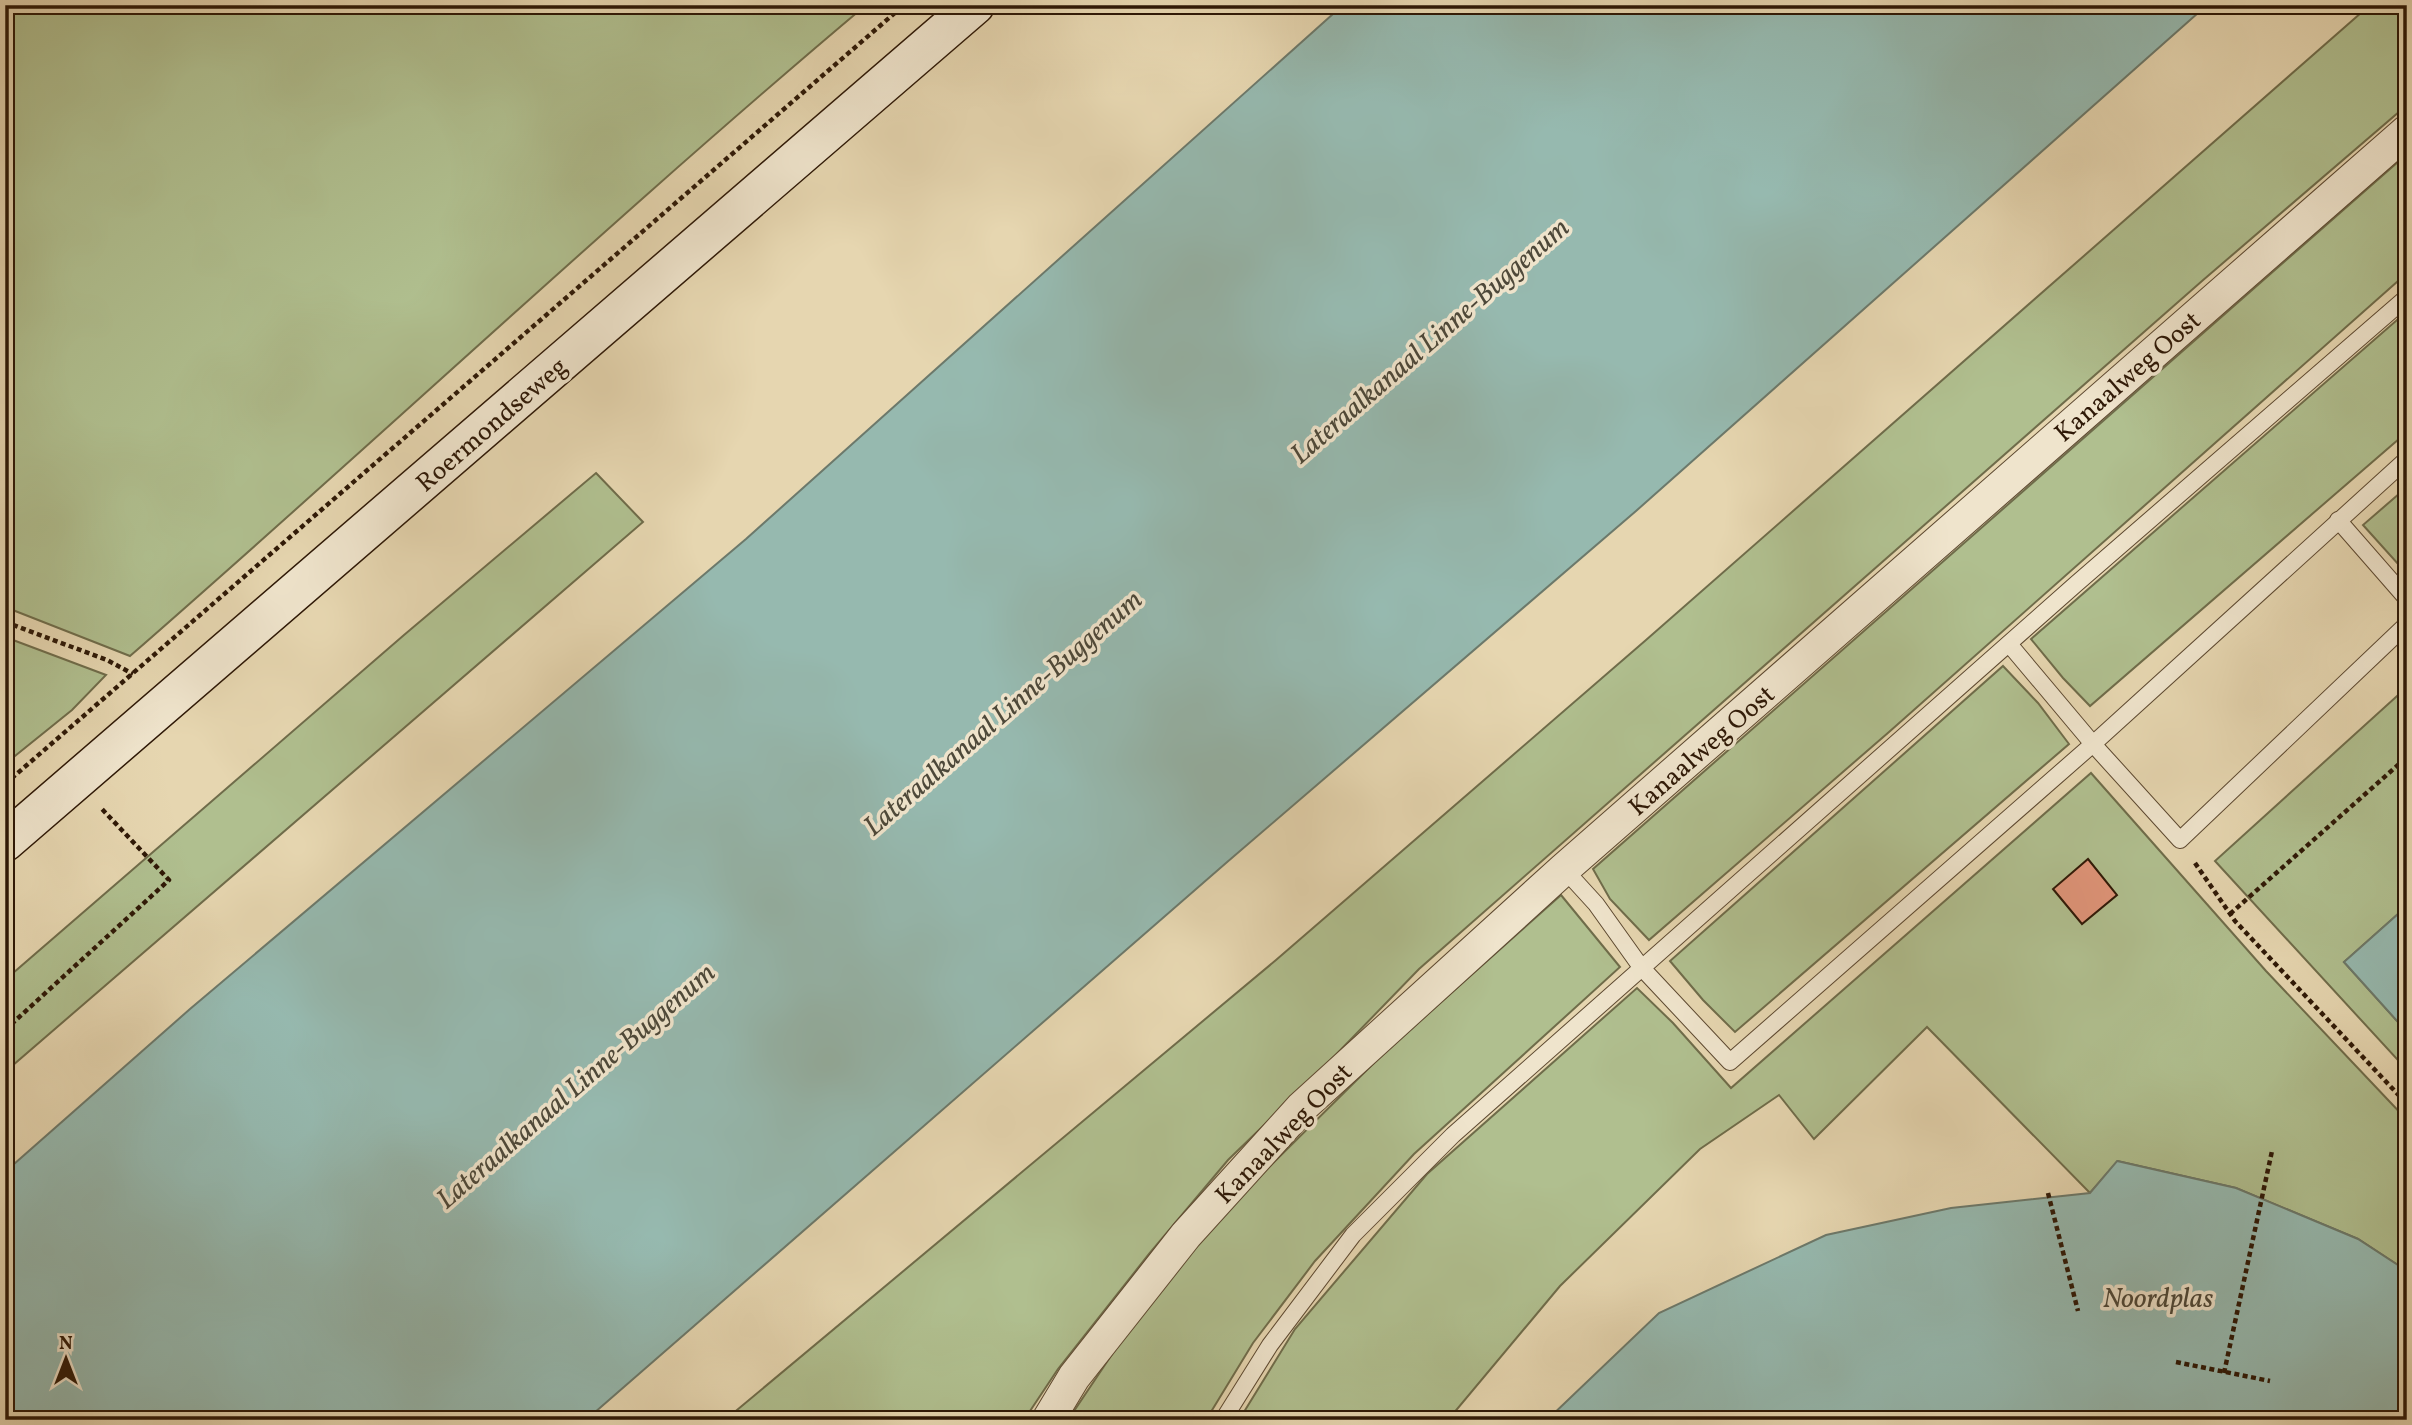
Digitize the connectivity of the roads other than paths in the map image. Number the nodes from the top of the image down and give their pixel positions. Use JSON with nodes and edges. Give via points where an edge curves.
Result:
{"nodes":[{"id":1,"x":975,"y":5,"type":"edge"},
{"id":2,"x":2407,"y":131,"type":"edge"},
{"id":3,"x":2407,"y":297,"type":"edge"},
{"id":4,"x":2407,"y":459,"type":"edge"},
{"id":5,"x":2338,"y":520,"type":"junction"},
{"id":6,"x":2407,"y":599,"type":"edge"},
{"id":7,"x":2407,"y":624,"type":"edge"},
{"id":8,"x":2009,"y":644,"type":"junction"},
{"id":9,"x":2094,"y":744,"type":"junction"},
{"id":10,"x":5,"y":842,"type":"edge"},
{"id":11,"x":1564,"y":869,"type":"junction"},
{"id":12,"x":1641,"y":967,"type":"junction"},
{"id":13,"x":1048,"y":1420,"type":"edge"},
{"id":14,"x":1223,"y":1420,"type":"edge"}],
"edges":[{"from":1,"to":10,"type":"main road","name":"Roermondseweg"},
{"from":2,"to":11,"type":"street","name":"Kanaalweg Oost"},
{"from":3,"to":8,"type":"lane"},
{"from":4,"to":5,"type":"lane"},
{"from":5,"to":6,"type":"lane"},
{"from":5,"to":9,"type":"lane"},
{"from":7,"to":9,"type":"lane","via":[[2180,839]]},
{"from":8,"to":9,"type":"lane"},
{"from":8,"to":12,"type":"lane"},
{"from":9,"to":12,"type":"lane","via":[[1730,1062]]},
{"from":11,"to":12,"type":"lane","via":[[1596,904]]},
{"from":11,"to":13,"type":"street","name":"Kanaalweg Oost","via":[[1302,1107],[1186,1235],[1074,1377]]},
{"from":12,"to":14,"type":"lane","via":[[1453,1135],[1353,1235],[1270,1345]]}]}
